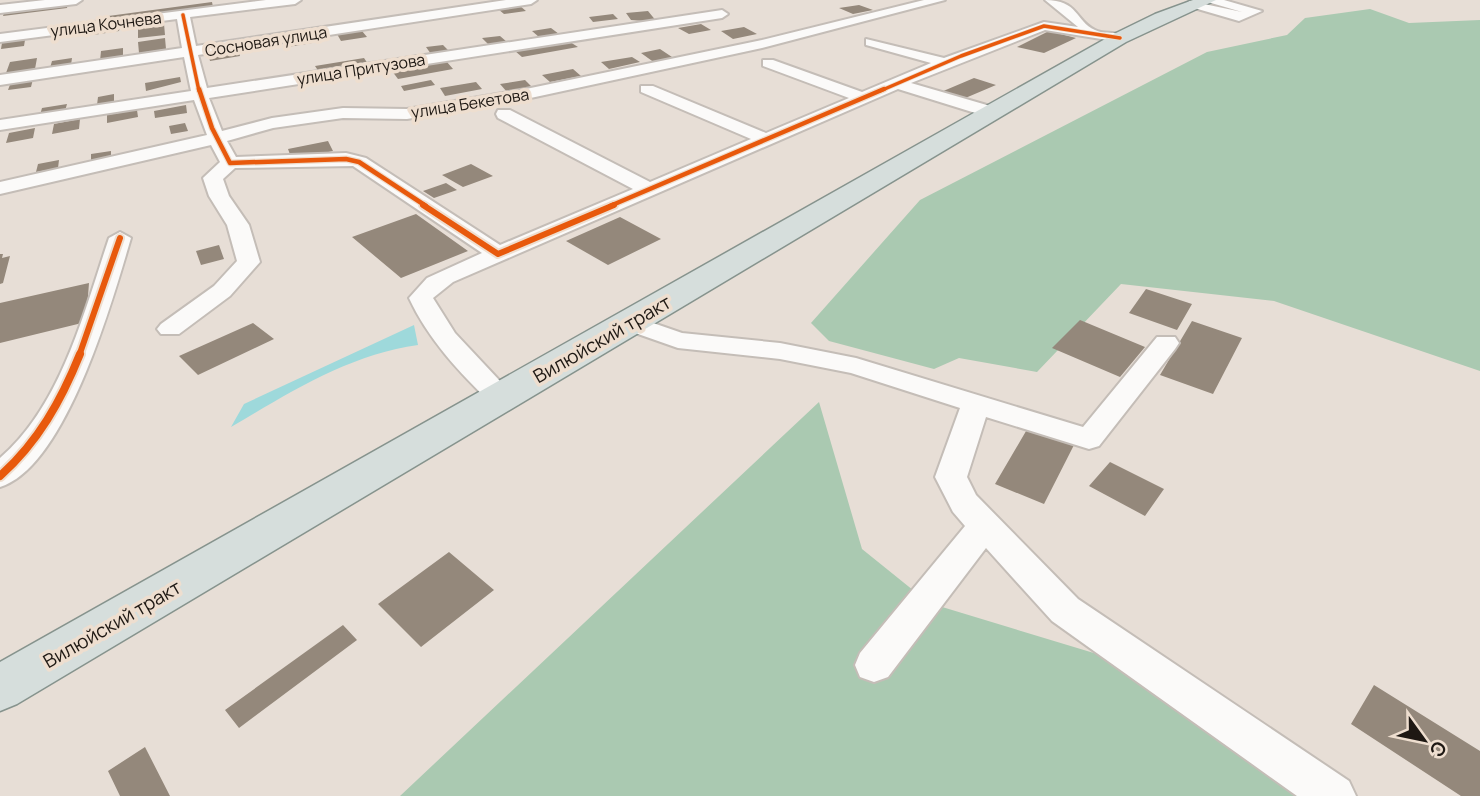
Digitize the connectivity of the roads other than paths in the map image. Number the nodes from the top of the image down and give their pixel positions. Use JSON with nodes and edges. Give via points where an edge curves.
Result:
{"nodes":[{"id":1,"x":76,"y":0,"type":"edge"},
{"id":2,"x":295,"y":0,"type":"edge"},
{"id":3,"x":531,"y":0,"type":"edge"},
{"id":4,"x":939,"y":0,"type":"edge"},
{"id":5,"x":1051,"y":0,"type":"edge"},
{"id":6,"x":1202,"y":2,"type":"edge"},
{"id":7,"x":0,"y":9,"type":"edge"},
{"id":8,"x":722,"y":14,"type":"dead end"},
{"id":9,"x":183,"y":15,"type":"junction"},
{"id":10,"x":632,"y":28,"type":"junction"},
{"id":11,"x":1088,"y":31,"type":"junction"},
{"id":12,"x":1120,"y":37,"type":"junction"},
{"id":13,"x":0,"y":38,"type":"edge"},
{"id":14,"x":871,"y":42,"type":"dead end"},
{"id":15,"x":190,"y":52,"type":"junction"},
{"id":16,"x":715,"y":55,"type":"junction"},
{"id":17,"x":768,"y":63,"type":"dead end"},
{"id":18,"x":946,"y":63,"type":"junction"},
{"id":19,"x":0,"y":80,"type":"edge"},
{"id":20,"x":898,"y":84,"type":"junction"},
{"id":21,"x":647,"y":89,"type":"dead end"},
{"id":22,"x":198,"y":94,"type":"junction"},
{"id":23,"x":863,"y":98,"type":"junction"},
{"id":24,"x":992,"y":112,"type":"junction"},
{"id":25,"x":504,"y":114,"type":"dead end"},
{"id":26,"x":0,"y":125,"type":"edge"},
{"id":27,"x":214,"y":136,"type":"junction"},
{"id":28,"x":768,"y":140,"type":"junction"},
{"id":29,"x":230,"y":163,"type":"junction"},
{"id":30,"x":0,"y":188,"type":"edge"},
{"id":31,"x":650,"y":190,"type":"junction"},
{"id":32,"x":120,"y":237,"type":"dead end"},
{"id":33,"x":498,"y":254,"type":"junction"},
{"id":34,"x":630,"y":323,"type":"junction"},
{"id":35,"x":170,"y":329,"type":"dead end"},
{"id":36,"x":1166,"y":343,"type":"dead end"},
{"id":37,"x":501,"y":397,"type":"junction"},
{"id":38,"x":976,"y":403,"type":"junction"},
{"id":39,"x":0,"y":476,"type":"edge"},
{"id":40,"x":985,"y":525,"type":"junction"},
{"id":41,"x":874,"y":665,"type":"dead end"},
{"id":42,"x":0,"y":688,"type":"edge"},
{"id":43,"x":1334,"y":796,"type":"edge"}],
"edges":[{"from":1,"to":7,"type":"street"},
{"from":2,"to":9,"type":"street","name":"улица Кочнева"},
{"from":3,"to":15,"type":"street","name":"Сосновая улица"},
{"from":4,"to":16,"type":"street","name":"улица Бекетова"},
{"from":5,"to":11,"type":"street"},
{"from":6,"to":12,"type":"main road","name":"Вилюйский тракт"},
{"from":8,"to":10,"type":"street","name":"улица Притузова"},
{"from":9,"to":13,"type":"street","name":"улица Кочнева"},
{"from":9,"to":15,"type":"street"},
{"from":10,"to":16,"type":"street"},
{"from":10,"to":22,"type":"street","name":"улица Притузова"},
{"from":11,"to":12,"type":"street"},
{"from":11,"to":18,"type":"street","via":[[1037,27]]},
{"from":12,"to":24,"type":"main road","name":"Вилюйский тракт"},
{"from":14,"to":18,"type":"street"},
{"from":15,"to":19,"type":"street","name":"Сосновая улица"},
{"from":15,"to":22,"type":"street"},
{"from":16,"to":27,"type":"street","name":"улица Бекетова","via":[[461,106],[407,114],[342,113]]},
{"from":17,"to":23,"type":"street"},
{"from":18,"to":20,"type":"street"},
{"from":20,"to":23,"type":"street"},
{"from":20,"to":24,"type":"street"},
{"from":21,"to":28,"type":"street"},
{"from":22,"to":26,"type":"street","name":"улица Притузова"},
{"from":22,"to":27,"type":"street"},
{"from":23,"to":28,"type":"street"},
{"from":24,"to":34,"type":"main road","name":"Вилюйский тракт"},
{"from":25,"to":31,"type":"street"},
{"from":27,"to":29,"type":"street"},
{"from":27,"to":30,"type":"street","name":"улица Бекетова","via":[[188,146]]},
{"from":28,"to":31,"type":"street"},
{"from":29,"to":33,"type":"street","via":[[359,162]]},
{"from":29,"to":35,"type":"street","via":[[212,178],[238,225],[249,262],[222,291]]},
{"from":31,"to":33,"type":"street"},
{"from":32,"to":39,"type":"street","via":[[89,336],[38,439]]},
{"from":33,"to":37,"type":"street","via":[[439,281],[421,298],[470,367]]},
{"from":34,"to":37,"type":"main road","name":"Вилюйский тракт"},
{"from":34,"to":38,"type":"street","via":[[678,340],[780,351],[856,366]]},
{"from":36,"to":38,"type":"street","via":[[1089,439]]},
{"from":37,"to":42,"type":"main road","name":"Вилюйский тракт"},
{"from":38,"to":40,"type":"street","via":[[951,477],[964,503]]},
{"from":40,"to":41,"type":"street"},
{"from":40,"to":43,"type":"street","via":[[1065,610]]}]}
